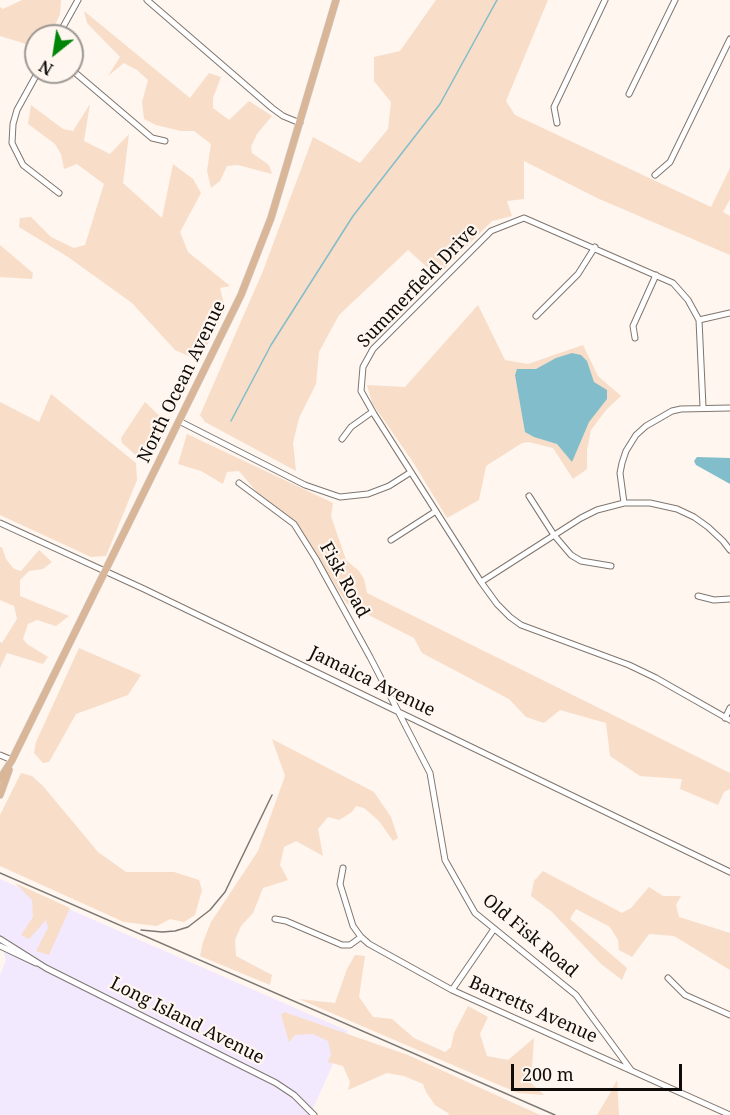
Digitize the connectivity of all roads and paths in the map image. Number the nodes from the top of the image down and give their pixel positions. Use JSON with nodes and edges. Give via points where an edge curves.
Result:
{"nodes":[{"id":1,"x":78,"y":0,"type":"edge"},
{"id":2,"x":147,"y":0,"type":"edge"},
{"id":3,"x":336,"y":0,"type":"edge"},
{"id":4,"x":605,"y":0,"type":"edge"},
{"id":5,"x":675,"y":0,"type":"edge"},
{"id":6,"x":65,"y":24,"type":"edge"},
{"id":7,"x":730,"y":39,"type":"edge"},
{"id":8,"x":84,"y":80,"type":"edge"},
{"id":9,"x":31,"y":84,"type":"edge"},
{"id":10,"x":629,"y":94,"type":"dead end"},
{"id":11,"x":300,"y":123,"type":"junction"},
{"id":12,"x":556,"y":123,"type":"dead end"},
{"id":13,"x":165,"y":141,"type":"dead end"},
{"id":14,"x":655,"y":175,"type":"dead end"},
{"id":15,"x":59,"y":193,"type":"dead end"},
{"id":16,"x":595,"y":247,"type":"junction"},
{"id":17,"x":656,"y":275,"type":"junction"},
{"id":18,"x":730,"y":313,"type":"edge"},
{"id":19,"x":536,"y":316,"type":"dead end"},
{"id":20,"x":699,"y":320,"type":"junction"},
{"id":21,"x":635,"y":338,"type":"dead end"},
{"id":22,"x":703,"y":407,"type":"junction"},
{"id":23,"x":730,"y":408,"type":"edge"},
{"id":24,"x":372,"y":412,"type":"junction"},
{"id":25,"x":179,"y":422,"type":"junction"},
{"id":26,"x":342,"y":439,"type":"dead end"},
{"id":27,"x":411,"y":472,"type":"junction"},
{"id":28,"x":239,"y":483,"type":"dead end"},
{"id":29,"x":529,"y":496,"type":"dead end"},
{"id":30,"x":624,"y":503,"type":"junction"},
{"id":31,"x":436,"y":511,"type":"junction"},
{"id":32,"x":0,"y":523,"type":"edge"},
{"id":33,"x":554,"y":535,"type":"junction"},
{"id":34,"x":391,"y":540,"type":"dead end"},
{"id":35,"x":730,"y":550,"type":"edge"},
{"id":36,"x":611,"y":566,"type":"dead end"},
{"id":37,"x":105,"y":572,"type":"junction"},
{"id":38,"x":481,"y":582,"type":"junction"},
{"id":39,"x":698,"y":596,"type":"dead end"},
{"id":40,"x":730,"y":599,"type":"edge"},
{"id":41,"x":730,"y":708,"type":"edge"},
{"id":42,"x":399,"y":712,"type":"junction"},
{"id":43,"x":728,"y":719,"type":"edge"},
{"id":44,"x":0,"y":755,"type":"edge"},
{"id":45,"x":12,"y":759,"type":"junction"},
{"id":46,"x":0,"y":779,"type":"edge"},
{"id":47,"x":0,"y":795,"type":"edge"},
{"id":48,"x":343,"y":868,"type":"dead end"},
{"id":49,"x":730,"y":872,"type":"edge"},
{"id":50,"x":275,"y":919,"type":"dead end"},
{"id":51,"x":494,"y":929,"type":"junction"},
{"id":52,"x":361,"y":937,"type":"junction"},
{"id":53,"x":0,"y":939,"type":"edge"},
{"id":54,"x":0,"y":946,"type":"edge"},
{"id":55,"x":40,"y":964,"type":"junction"},
{"id":56,"x":668,"y":978,"type":"dead end"},
{"id":57,"x":452,"y":990,"type":"junction"},
{"id":58,"x":730,"y":1015,"type":"edge"},
{"id":59,"x":631,"y":1070,"type":"junction"},
{"id":60,"x":730,"y":1106,"type":"edge"},
{"id":61,"x":728,"y":1114,"type":"edge"},
{"id":62,"x":314,"y":1115,"type":"edge"}],
"edges":[{"from":1,"to":6,"type":"street"},
{"from":2,"to":11,"type":"street","via":[[272,108]]},
{"from":3,"to":11,"type":"main road","name":"North Ocean Avenue"},
{"from":4,"to":12,"type":"street","via":[[554,107]]},
{"from":5,"to":10,"type":"street"},
{"from":7,"to":14,"type":"street","via":[[670,162]]},
{"from":8,"to":13,"type":"street","via":[[152,138]]},
{"from":9,"to":15,"type":"street","via":[[13,124],[12,143],[23,165]]},
{"from":11,"to":25,"type":"main road","name":"North Ocean Avenue","via":[[257,257]]},
{"from":16,"to":17,"type":"street","name":"Summerfield Drive"},
{"from":16,"to":19,"type":"street","via":[[578,274]]},
{"from":16,"to":24,"type":"street","name":"Summerfield Drive","via":[[524,218],[491,231],[373,349],[363,368],[361,391]]},
{"from":17,"to":20,"type":"street","name":"Summerfield Drive","via":[[673,283]]},
{"from":17,"to":21,"type":"street","via":[[633,326]]},
{"from":18,"to":20,"type":"street"},
{"from":20,"to":22,"type":"street","name":"Summerfield Drive"},
{"from":22,"to":23,"type":"street"},
{"from":22,"to":30,"type":"street","via":[[672,411],[636,435],[626,451],[620,473]]},
{"from":24,"to":26,"type":"street"},
{"from":24,"to":27,"type":"street","name":"Summerfield Drive"},
{"from":25,"to":27,"type":"street","via":[[305,485],[340,497],[368,494]]},
{"from":25,"to":37,"type":"main road","name":"North Ocean Avenue"},
{"from":27,"to":31,"type":"street","name":"Summerfield Drive"},
{"from":28,"to":42,"type":"street","name":"Fisk Road","via":[[294,524]]},
{"from":29,"to":33,"type":"street"},
{"from":30,"to":33,"type":"street","via":[[597,510]]},
{"from":30,"to":35,"type":"street","via":[[677,509],[708,527]]},
{"from":31,"to":34,"type":"street"},
{"from":31,"to":38,"type":"street","name":"Summerfield Drive"},
{"from":32,"to":37,"type":"street","name":"Jamaica Avenue"},
{"from":33,"to":36,"type":"street","via":[[581,561]]},
{"from":33,"to":38,"type":"street"},
{"from":37,"to":42,"type":"street","name":"Jamaica Avenue"},
{"from":37,"to":45,"type":"main road","name":"North Ocean Avenue"},
{"from":38,"to":43,"type":"street","name":"Summerfield Drive","via":[[497,604],[521,625],[629,665]]},
{"from":39,"to":40,"type":"street"},
{"from":41,"to":43,"type":"street"},
{"from":42,"to":49,"type":"street","name":"Jamaica Avenue"},
{"from":42,"to":51,"type":"street","name":"Old Fisk Road","via":[[429,773],[444,860],[475,913]]},
{"from":44,"to":45,"type":"street"},
{"from":45,"to":46,"type":"main road","name":"North Ocean Avenue"},
{"from":45,"to":47,"type":"main road","name":"North Ocean Avenue"},
{"from":48,"to":52,"type":"street","name":"Barretts Avenue","via":[[340,884],[353,926]]},
{"from":50,"to":52,"type":"street","via":[[342,945],[350,945]]},
{"from":51,"to":57,"type":"street"},
{"from":51,"to":59,"type":"street","name":"Old Fisk Road","via":[[576,994]]},
{"from":52,"to":57,"type":"street","name":"Barretts Avenue"},
{"from":53,"to":55,"type":"street","name":"Long Island Avenue"},
{"from":54,"to":55,"type":"street","name":"Long Island Avenue"},
{"from":55,"to":62,"type":"street","name":"Long Island Avenue","via":[[276,1083]]},
{"from":56,"to":58,"type":"street","via":[[685,995]]},
{"from":57,"to":59,"type":"street","name":"Barretts Avenue"},
{"from":59,"to":61,"type":"street","name":"Barretts Avenue"},
{"from":60,"to":61,"type":"street"}]}
